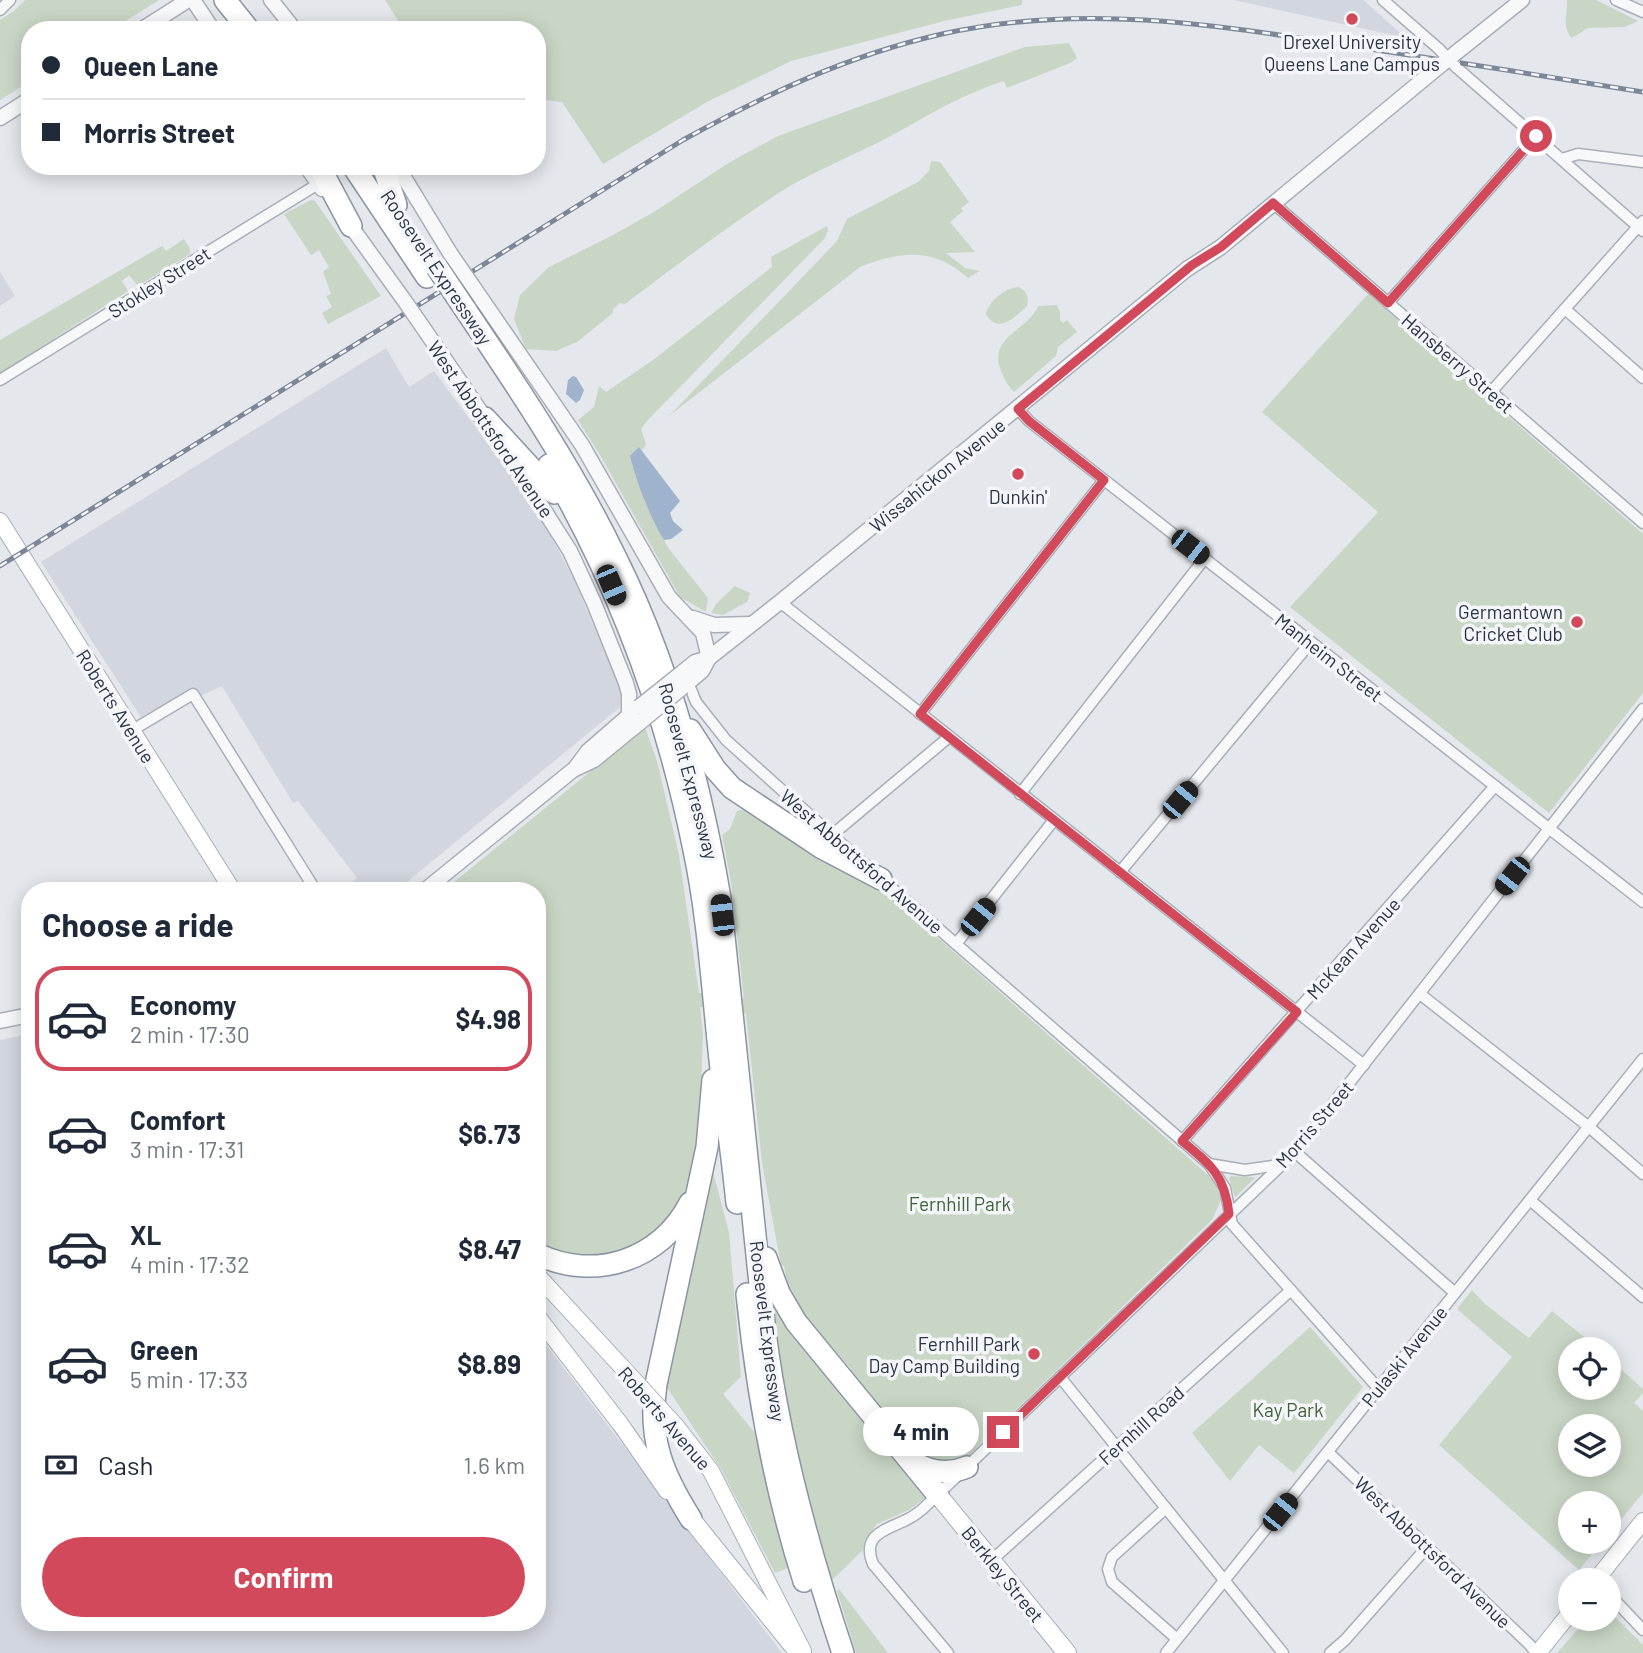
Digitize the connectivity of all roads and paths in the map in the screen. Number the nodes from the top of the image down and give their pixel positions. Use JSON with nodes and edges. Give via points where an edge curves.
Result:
{"nodes":[{"id":1,"x":10,"y":0,"type":"edge"},
{"id":2,"x":188,"y":0,"type":"edge"},
{"id":3,"x":193,"y":0,"type":"edge"},
{"id":4,"x":225,"y":0,"type":"edge"},
{"id":5,"x":243,"y":0,"type":"edge"},
{"id":6,"x":271,"y":0,"type":"edge"},
{"id":7,"x":1382,"y":0,"type":"edge"},
{"id":8,"x":1522,"y":0,"type":"edge"},
{"id":9,"x":1616,"y":0,"type":"edge"},
{"id":10,"x":0,"y":10,"type":"edge"},
{"id":11,"x":1643,"y":12,"type":"edge"},
{"id":12,"x":155,"y":21,"type":"edge"},
{"id":13,"x":208,"y":21,"type":"edge"},
{"id":14,"x":242,"y":21,"type":"edge"},
{"id":15,"x":259,"y":21,"type":"edge"},
{"id":16,"x":288,"y":21,"type":"edge"},
{"id":17,"x":1448,"y":58,"type":"junction"},
{"id":18,"x":21,"y":105,"type":"edge"},
{"id":19,"x":0,"y":118,"type":"edge"},
{"id":20,"x":1536,"y":136,"type":"junction"},
{"id":21,"x":1562,"y":159,"type":"junction"},
{"id":22,"x":1643,"y":162,"type":"edge"},
{"id":23,"x":318,"y":175,"type":"edge"},
{"id":24,"x":361,"y":175,"type":"edge"},
{"id":25,"x":376,"y":175,"type":"edge"},
{"id":26,"x":386,"y":175,"type":"edge"},
{"id":27,"x":401,"y":175,"type":"edge"},
{"id":28,"x":1273,"y":203,"type":"junction"},
{"id":29,"x":396,"y":205,"type":"junction"},
{"id":30,"x":351,"y":226,"type":"joint"},
{"id":31,"x":1641,"y":226,"type":"edge"},
{"id":32,"x":438,"y":266,"type":"junction"},
{"id":33,"x":1388,"y":303,"type":"junction"},
{"id":34,"x":467,"y":309,"type":"junction"},
{"id":35,"x":1565,"y":309,"type":"junction"},
{"id":36,"x":1643,"y":378,"type":"edge"},
{"id":37,"x":0,"y":380,"type":"edge"},
{"id":38,"x":1491,"y":392,"type":"junction"},
{"id":39,"x":1018,"y":409,"type":"junction"},
{"id":40,"x":485,"y":418,"type":"junction"},
{"id":41,"x":1104,"y":480,"type":"junction"},
{"id":42,"x":0,"y":521,"type":"edge"},
{"id":43,"x":1642,"y":521,"type":"edge"},
{"id":44,"x":584,"y":529,"type":"junction"},
{"id":45,"x":1205,"y":558,"type":"junction"},
{"id":46,"x":780,"y":602,"type":"junction"},
{"id":47,"x":686,"y":614,"type":"junction"},
{"id":48,"x":753,"y":624,"type":"junction"},
{"id":49,"x":1311,"y":642,"type":"junction"},
{"id":50,"x":709,"y":657,"type":"junction"},
{"id":51,"x":681,"y":687,"type":"junction"},
{"id":52,"x":1643,"y":709,"type":"edge"},
{"id":53,"x":637,"y":714,"type":"junction"},
{"id":54,"x":920,"y":714,"type":"junction"},
{"id":55,"x":131,"y":731,"type":"junction"},
{"id":56,"x":949,"y":737,"type":"junction"},
{"id":57,"x":1495,"y":786,"type":"junction"},
{"id":58,"x":1020,"y":793,"type":"junction"},
{"id":59,"x":1054,"y":820,"type":"junction"},
{"id":60,"x":1549,"y":828,"type":"junction"},
{"id":61,"x":802,"y":835,"type":"junction"},
{"id":62,"x":832,"y":835,"type":"junction"},
{"id":63,"x":1120,"y":872,"type":"junction"},
{"id":64,"x":881,"y":879,"type":"junction"},
{"id":65,"x":227,"y":882,"type":"edge"},
{"id":66,"x":310,"y":882,"type":"edge"},
{"id":67,"x":435,"y":882,"type":"edge"},
{"id":68,"x":1643,"y":902,"type":"edge"},
{"id":69,"x":956,"y":944,"type":"junction"},
{"id":70,"x":1420,"y":994,"type":"junction"},
{"id":71,"x":716,"y":1010,"type":"junction"},
{"id":72,"x":1297,"y":1012,"type":"junction"},
{"id":73,"x":21,"y":1017,"type":"edge"},
{"id":74,"x":0,"y":1021,"type":"edge"},
{"id":75,"x":1643,"y":1059,"type":"edge"},
{"id":76,"x":1364,"y":1065,"type":"junction"},
{"id":77,"x":1588,"y":1127,"type":"junction"},
{"id":78,"x":1182,"y":1141,"type":"junction"},
{"id":79,"x":1295,"y":1152,"type":"junction"},
{"id":80,"x":1283,"y":1163,"type":"junction"},
{"id":81,"x":1209,"y":1164,"type":"junction"},
{"id":82,"x":1643,"y":1174,"type":"edge"},
{"id":83,"x":700,"y":1182,"type":"junction"},
{"id":84,"x":1530,"y":1200,"type":"junction"},
{"id":85,"x":752,"y":1204,"type":"junction"},
{"id":86,"x":1229,"y":1214,"type":"junction"},
{"id":87,"x":546,"y":1258,"type":"edge"},
{"id":88,"x":546,"y":1285,"type":"edge"},
{"id":89,"x":1291,"y":1290,"type":"junction"},
{"id":90,"x":1455,"y":1293,"type":"junction"},
{"id":91,"x":1643,"y":1297,"type":"edge"},
{"id":92,"x":546,"y":1328,"type":"edge"},
{"id":93,"x":1060,"y":1377,"type":"junction"},
{"id":94,"x":1378,"y":1388,"type":"junction"},
{"id":95,"x":1117,"y":1446,"type":"junction"},
{"id":96,"x":1328,"y":1452,"type":"junction"},
{"id":97,"x":910,"y":1460,"type":"junction"},
{"id":98,"x":967,"y":1467,"type":"junction"},
{"id":99,"x":938,"y":1495,"type":"junction"},
{"id":100,"x":1166,"y":1508,"type":"junction"},
{"id":101,"x":691,"y":1519,"type":"junction"},
{"id":102,"x":1643,"y":1521,"type":"edge"},
{"id":103,"x":1428,"y":1546,"type":"junction"},
{"id":104,"x":992,"y":1560,"type":"junction"},
{"id":105,"x":1606,"y":1568,"type":"edge"},
{"id":106,"x":1225,"y":1580,"type":"junction"},
{"id":107,"x":1621,"y":1607,"type":"edge"},
{"id":108,"x":1558,"y":1628,"type":"edge"},
{"id":109,"x":1643,"y":1630,"type":"edge"},
{"id":110,"x":1177,"y":1639,"type":"junction"},
{"id":111,"x":1168,"y":1652,"type":"edge"},
{"id":112,"x":802,"y":1653,"type":"edge"},
{"id":113,"x":828,"y":1653,"type":"edge"},
{"id":114,"x":843,"y":1653,"type":"edge"},
{"id":115,"x":948,"y":1653,"type":"edge"},
{"id":116,"x":1067,"y":1653,"type":"edge"},
{"id":117,"x":1283,"y":1653,"type":"edge"},
{"id":118,"x":1331,"y":1653,"type":"edge"},
{"id":119,"x":1537,"y":1653,"type":"edge"}],
"edges":[{"from":1,"to":10,"type":"street"},
{"from":2,"to":12,"type":"street"},
{"from":3,"to":13,"type":"street"},
{"from":4,"to":14,"type":"highway"},
{"from":5,"to":15,"type":"highway"},
{"from":6,"to":16,"type":"street"},
{"from":7,"to":17,"type":"street"},
{"from":8,"to":17,"type":"street","name":"Wissahickon Avenue"},
{"from":9,"to":11,"type":"street"},
{"from":17,"to":20,"type":"street"},
{"from":17,"to":28,"type":"street","name":"Wissahickon Avenue"},
{"from":18,"to":19,"type":"street"},
{"from":20,"to":21,"type":"street"},
{"from":20,"to":33,"type":"street"},
{"from":21,"to":22,"type":"street","via":[[1578,154]]},
{"from":21,"to":31,"type":"street"},
{"from":23,"to":30,"type":"highway"},
{"from":23,"to":37,"type":"street","name":"Stokley Street"},
{"from":24,"to":32,"type":"highway","name":"Roosevelt Expressway"},
{"from":25,"to":29,"type":"highway","name":"Roosevelt Expressway"},
{"from":26,"to":29,"type":"highway"},
{"from":27,"to":32,"type":"street"},
{"from":28,"to":33,"type":"street","name":"Hansberry Street"},
{"from":28,"to":39,"type":"street","name":"Wissahickon Avenue"},
{"from":29,"to":32,"type":"highway","name":"Roosevelt Expressway"},
{"from":30,"to":40,"type":"street","name":"West Abbottsford Avenue","bridge":true},
{"from":31,"to":35,"type":"street"},
{"from":32,"to":34,"type":"highway","name":"Roosevelt Expressway","bridge":true},
{"from":33,"to":38,"type":"street","name":"Hansberry Street"},
{"from":34,"to":44,"type":"highway","name":"Roosevelt Expressway"},
{"from":34,"to":47,"type":"street","via":[[582,445],[669,597]]},
{"from":34,"to":51,"type":"highway","name":"Roosevelt Expressway","via":[[596,519]]},
{"from":35,"to":36,"type":"street"},
{"from":35,"to":38,"type":"street"},
{"from":38,"to":43,"type":"street","name":"Hansberry Street"},
{"from":39,"to":41,"type":"street","name":"Manheim Street"},
{"from":39,"to":46,"type":"street","name":"Wissahickon Avenue"},
{"from":40,"to":44,"type":"highway"},
{"from":40,"to":53,"type":"street","name":"West Abbottsford Avenue","via":[[576,562]]},
{"from":41,"to":45,"type":"street","name":"Manheim Street"},
{"from":41,"to":54,"type":"street"},
{"from":42,"to":55,"type":"main road","name":"Roberts Avenue"},
{"from":44,"to":71,"type":"highway","name":"Roosevelt Expressway","via":[[648,679],[680,786],[703,895]]},
{"from":45,"to":49,"type":"street","name":"Manheim Street"},
{"from":45,"to":58,"type":"street"},
{"from":46,"to":48,"type":"street","name":"Wissahickon Avenue"},
{"from":46,"to":54,"type":"street"},
{"from":47,"to":48,"type":"street","via":[[714,625]]},
{"from":47,"to":50,"type":"street","via":[[703,633]]},
{"from":48,"to":50,"type":"street","name":"Wissahickon Avenue"},
{"from":49,"to":57,"type":"street","name":"Manheim Street"},
{"from":49,"to":63,"type":"street"},
{"from":50,"to":51,"type":"street","name":"Wissahickon Avenue","via":[[695,662]]},
{"from":51,"to":53,"type":"street","name":"Wissahickon Avenue","bridge":true},
{"from":51,"to":61,"type":"highway","via":[[700,749],[723,779]]},
{"from":51,"to":62,"type":"street","name":"West Abbottsford Avenue","via":[[726,740]]},
{"from":51,"to":85,"type":"highway","name":"Roosevelt Expressway","via":[[718,888]]},
{"from":52,"to":60,"type":"street","name":"Morris Street"},
{"from":53,"to":67,"type":"street","name":"Wissahickon Avenue","via":[[594,760],[573,770]]},
{"from":54,"to":56,"type":"street"},
{"from":55,"to":65,"type":"main road","name":"Roberts Avenue"},
{"from":55,"to":66,"type":"street","via":[[192,694]]},
{"from":56,"to":58,"type":"street"},
{"from":56,"to":62,"type":"street"},
{"from":57,"to":60,"type":"street","name":"Manheim Street"},
{"from":57,"to":72,"type":"street","name":"McKean Avenue"},
{"from":58,"to":59,"type":"street"},
{"from":59,"to":63,"type":"street"},
{"from":59,"to":69,"type":"street"},
{"from":60,"to":68,"type":"street","name":"Manheim Street"},
{"from":60,"to":70,"type":"street","name":"Morris Street"},
{"from":61,"to":62,"type":"highway"},
{"from":61,"to":64,"type":"highway"},
{"from":62,"to":64,"type":"street","name":"West Abbottsford Avenue"},
{"from":63,"to":72,"type":"street"},
{"from":64,"to":69,"type":"street","name":"West Abbottsford Avenue"},
{"from":69,"to":78,"type":"street","name":"West Abbottsford Avenue"},
{"from":70,"to":76,"type":"street","name":"Morris Street"},
{"from":70,"to":77,"type":"street"},
{"from":71,"to":83,"type":"highway","via":[[711,1114]]},
{"from":71,"to":113,"type":"highway","name":"Roosevelt Expressway","via":[[760,1400],[789,1531]]},
{"from":72,"to":76,"type":"street"},
{"from":72,"to":78,"type":"street","name":"McKean Avenue"},
{"from":73,"to":74,"type":"street"},
{"from":75,"to":77,"type":"street","name":"Pulaski Avenue"},
{"from":76,"to":79,"type":"street","name":"Morris Street"},
{"from":77,"to":82,"type":"street"},
{"from":77,"to":84,"type":"street","name":"Pulaski Avenue"},
{"from":78,"to":81,"type":"street","name":"West Abbottsford Avenue"},
{"from":79,"to":80,"type":"street","name":"Morris Street"},
{"from":79,"to":90,"type":"street"},
{"from":80,"to":81,"type":"street","via":[[1245,1170]]},
{"from":80,"to":86,"type":"street","name":"Morris Street"},
{"from":81,"to":86,"type":"street","name":"West Abbottsford Avenue","via":[[1223,1183]]},
{"from":83,"to":87,"type":"highway","via":[[673,1230],[641,1254],[583,1268]]},
{"from":83,"to":101,"type":"highway","via":[[653,1410],[658,1453]]},
{"from":84,"to":90,"type":"street","name":"Pulaski Avenue"},
{"from":84,"to":91,"type":"street"},
{"from":85,"to":97,"type":"highway","via":[[786,1308]]},
{"from":85,"to":114,"type":"highway","name":"Roosevelt Expressway","via":[[769,1365],[788,1467]]},
{"from":86,"to":89,"type":"street","name":"West Abbottsford Avenue","via":[[1232,1224]]},
{"from":86,"to":93,"type":"street","name":"Morris Street"},
{"from":88,"to":112,"type":"main road","name":"Roberts Avenue","bridge":true,"via":[[676,1426],[711,1471]]},
{"from":89,"to":94,"type":"street","name":"West Abbottsford Avenue"},
{"from":89,"to":95,"type":"street","name":"Fernhill Road"},
{"from":90,"to":94,"type":"street","name":"Pulaski Avenue"},
{"from":92,"to":101,"type":"main road","name":"Roberts Avenue"},
{"from":93,"to":95,"type":"street"},
{"from":93,"to":98,"type":"street","name":"Morris Street"},
{"from":94,"to":96,"type":"street","name":"Pulaski Avenue"},
{"from":95,"to":100,"type":"street"},
{"from":95,"to":104,"type":"street","name":"Fernhill Road"},
{"from":96,"to":103,"type":"street","name":"West Abbottsford Avenue"},
{"from":96,"to":106,"type":"street","name":"Pulaski Avenue"},
{"from":97,"to":98,"type":"highway","via":[[934,1471]]},
{"from":97,"to":99,"type":"highway"},
{"from":98,"to":99,"type":"street","name":"Morris Street"},
{"from":99,"to":104,"type":"main road","name":"Berkley Street"},
{"from":99,"to":115,"type":"street","name":"Morris Street","via":[[915,1515],[881,1531],[871,1545],[871,1558]]},
{"from":100,"to":106,"type":"street"},
{"from":100,"to":110,"type":"street","via":[[1112,1557],[1108,1569],[1115,1585]]},
{"from":101,"to":112,"type":"main road","name":"Roberts Avenue"},
{"from":102,"to":105,"type":"main road"},
{"from":103,"to":118,"type":"street"},
{"from":103,"to":119,"type":"street","name":"West Abbottsford Avenue"},
{"from":104,"to":116,"type":"main road","name":"Berkley Street"},
{"from":106,"to":110,"type":"street","name":"Pulaski Avenue"},
{"from":106,"to":117,"type":"street"},
{"from":107,"to":109,"type":"street"},
{"from":108,"to":119,"type":"main road"},
{"from":110,"to":111,"type":"street","name":"Pulaski Avenue"}]}
